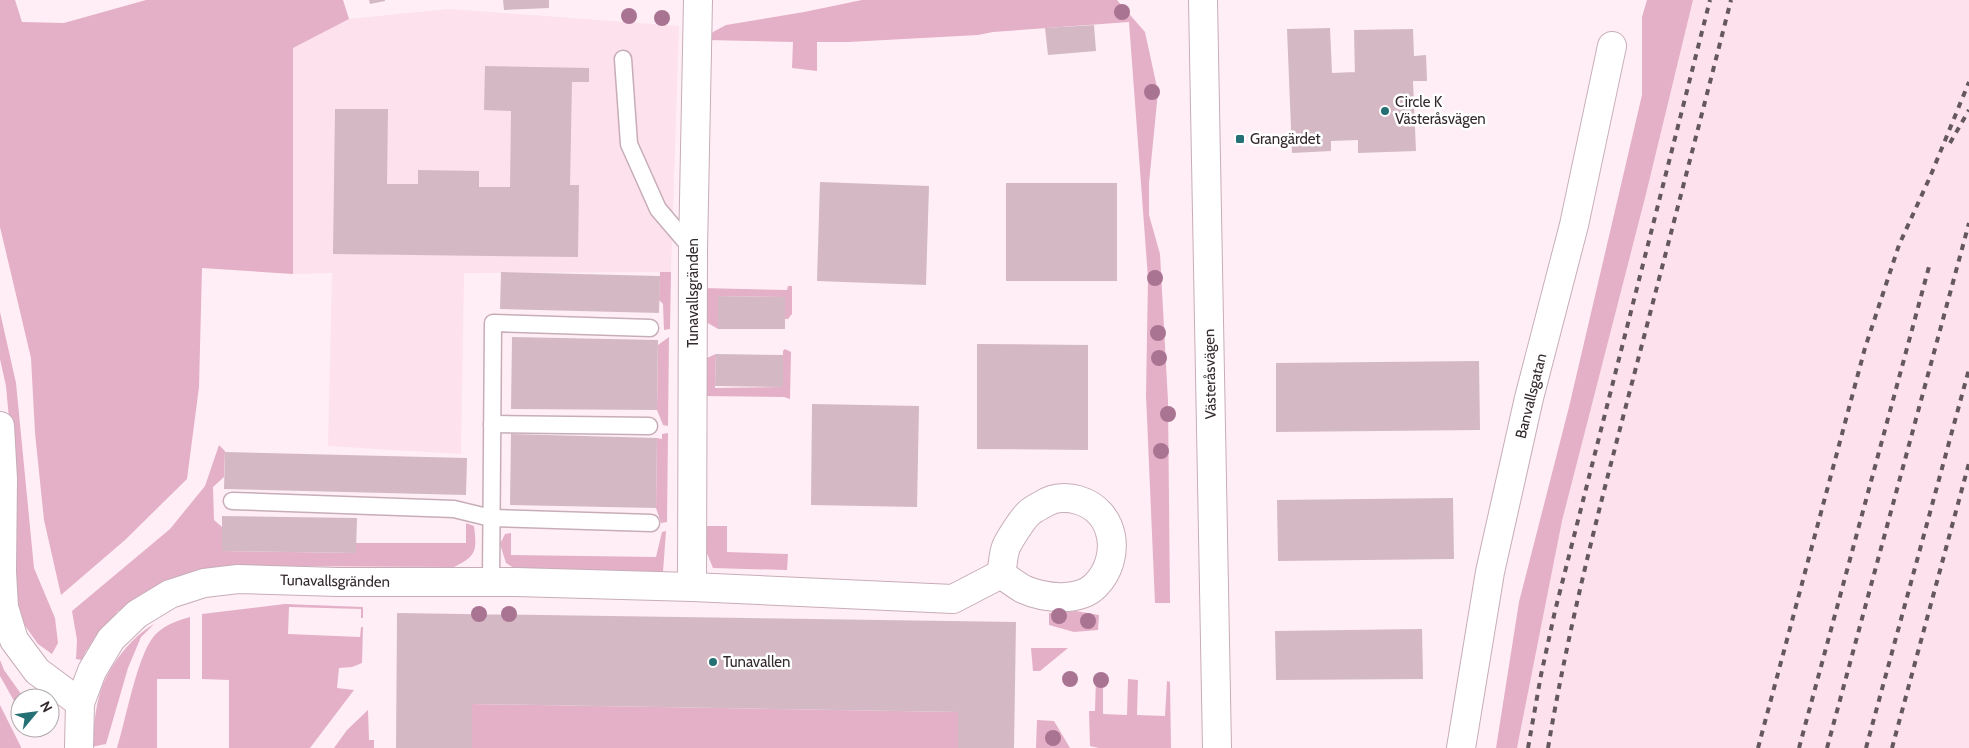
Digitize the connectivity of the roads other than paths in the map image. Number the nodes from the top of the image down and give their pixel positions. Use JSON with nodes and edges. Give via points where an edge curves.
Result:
{"nodes":[{"id":1,"x":698,"y":0,"type":"edge"},
{"id":2,"x":1203,"y":0,"type":"edge"},
{"id":3,"x":1612,"y":46,"type":"dead end"},
{"id":4,"x":623,"y":59,"type":"dead end"},
{"id":5,"x":693,"y":250,"type":"junction"},
{"id":6,"x":650,"y":328,"type":"dead end"},
{"id":7,"x":492,"y":424,"type":"junction"},
{"id":8,"x":0,"y":426,"type":"edge"},
{"id":9,"x":649,"y":426,"type":"dead end"},
{"id":10,"x":232,"y":501,"type":"dead end"},
{"id":11,"x":491,"y":518,"type":"junction"},
{"id":12,"x":652,"y":523,"type":"dead end"},
{"id":13,"x":1001,"y":574,"type":"dead end"},
{"id":14,"x":490,"y":582,"type":"junction"},
{"id":15,"x":692,"y":586,"type":"junction"},
{"id":16,"x":80,"y":703,"type":"junction"},
{"id":17,"x":78,"y":748,"type":"edge"},
{"id":18,"x":1217,"y":748,"type":"edge"},
{"id":19,"x":1461,"y":748,"type":"edge"}],
"edges":[{"from":1,"to":5,"type":"street","name":"Tunavallsgränden"},
{"from":2,"to":18,"type":"street","name":"Västeråsvägen"},
{"from":3,"to":19,"type":"street","name":"Banvallsgatan","via":[[1574,225],[1490,572]]},
{"from":4,"to":5,"type":"lane","via":[[629,144],[658,209]]},
{"from":5,"to":15,"type":"street","name":"Tunavallsgränden"},
{"from":6,"to":7,"type":"lane","via":[[492,323]]},
{"from":7,"to":9,"type":"lane"},
{"from":7,"to":11,"type":"lane"},
{"from":8,"to":16,"type":"street","via":[[4,607],[14,640],[37,671]]},
{"from":10,"to":11,"type":"lane","via":[[454,509]]},
{"from":11,"to":12,"type":"lane"},
{"from":11,"to":14,"type":"lane"},
{"from":13,"to":15,"type":"street","name":"Tunavallsgränden","via":[[953,599]]},
{"from":14,"to":15,"type":"street","name":"Tunavallsgränden"},
{"from":14,"to":16,"type":"street","name":"Tunavallsgränden","via":[[238,579],[204,583],[170,594],[137,614],[111,639],[92,670]]},
{"from":16,"to":17,"type":"street","name":"Tunavallsgränden"}]}
